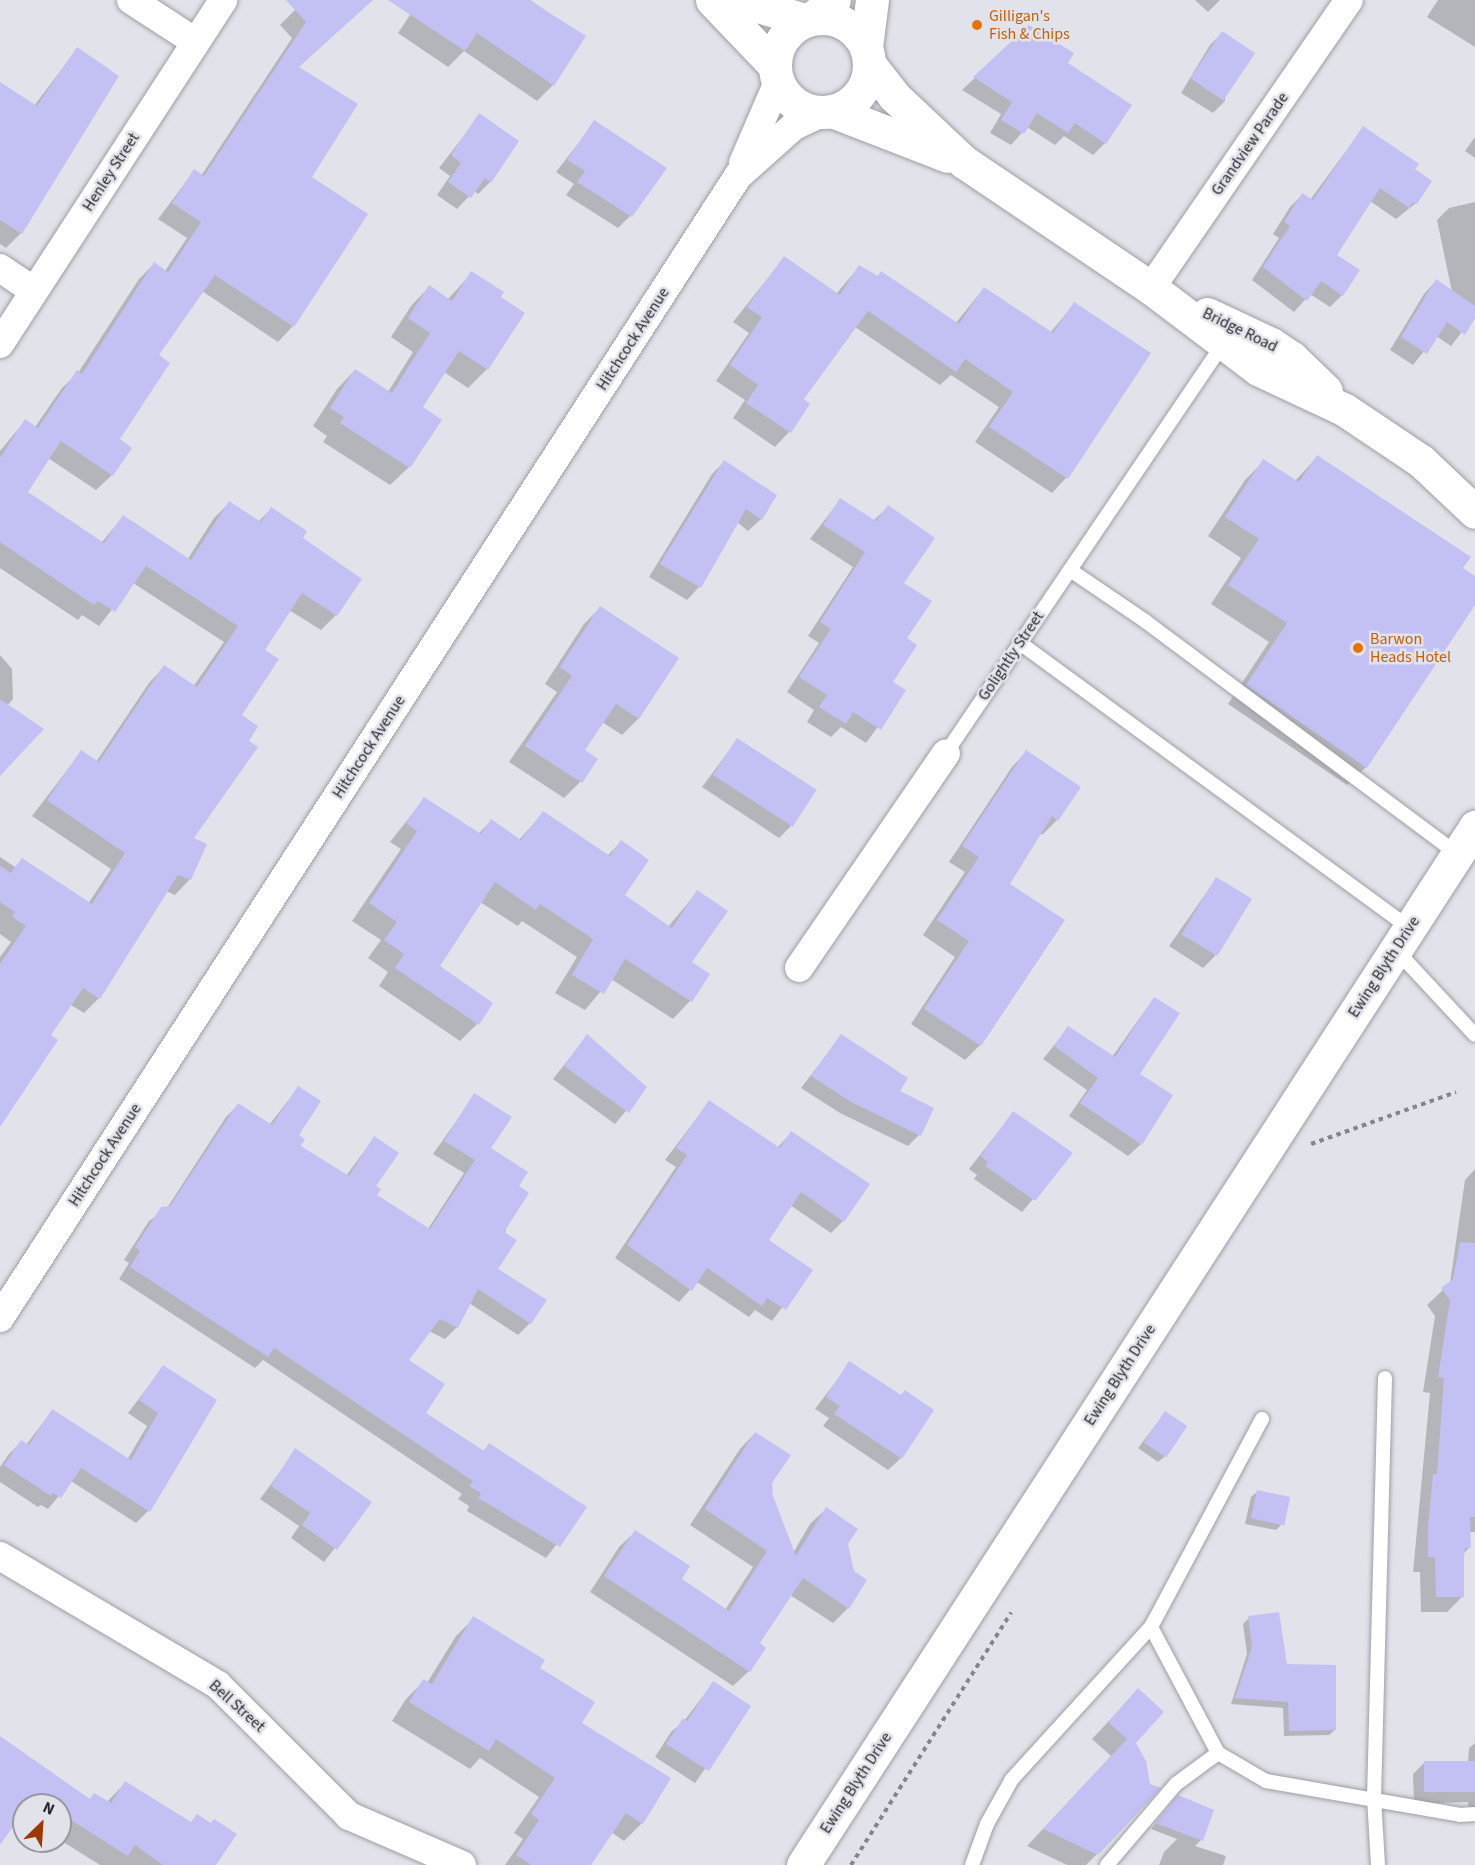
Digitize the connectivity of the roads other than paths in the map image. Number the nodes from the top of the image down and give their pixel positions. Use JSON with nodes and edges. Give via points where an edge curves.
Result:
{"nodes":[{"id":1,"x":131,"y":0,"type":"edge"},
{"id":2,"x":223,"y":0,"type":"edge"},
{"id":3,"x":712,"y":0,"type":"edge"},
{"id":4,"x":737,"y":0,"type":"edge"},
{"id":5,"x":872,"y":0,"type":"edge"},
{"id":6,"x":1349,"y":0,"type":"edge"},
{"id":7,"x":817,"y":13,"type":"edge"},
{"id":8,"x":196,"y":42,"type":"junction"},
{"id":9,"x":868,"y":56,"type":"junction"},
{"id":10,"x":776,"y":74,"type":"junction"},
{"id":11,"x":828,"y":112,"type":"junction"},
{"id":12,"x":964,"y":162,"type":"junction"},
{"id":13,"x":738,"y":176,"type":"junction"},
{"id":14,"x":0,"y":268,"type":"edge"},
{"id":15,"x":1151,"y":288,"type":"junction"},
{"id":16,"x":33,"y":290,"type":"junction"},
{"id":17,"x":1224,"y":343,"type":"junction"},
{"id":18,"x":0,"y":344,"type":"edge"},
{"id":19,"x":1346,"y":410,"type":"junction"},
{"id":20,"x":1421,"y":461,"type":"junction"},
{"id":21,"x":1475,"y":483,"type":"edge"},
{"id":22,"x":1475,"y":512,"type":"edge"},
{"id":23,"x":1070,"y":570,"type":"junction"},
{"id":24,"x":1020,"y":643,"type":"junction"},
{"id":25,"x":946,"y":753,"type":"joint"},
{"id":26,"x":1469,"y":844,"type":"edge"},
{"id":27,"x":1402,"y":938,"type":"junction"},
{"id":28,"x":799,"y":968,"type":"dead end"},
{"id":29,"x":1475,"y":1035,"type":"edge"},
{"id":30,"x":0,"y":1318,"type":"edge"},
{"id":31,"x":1385,"y":1378,"type":"dead end"},
{"id":32,"x":1262,"y":1419,"type":"dead end"},
{"id":33,"x":0,"y":1556,"type":"edge"},
{"id":34,"x":1151,"y":1627,"type":"junction"},
{"id":35,"x":1218,"y":1753,"type":"junction"},
{"id":36,"x":1374,"y":1798,"type":"junction"},
{"id":37,"x":1475,"y":1814,"type":"edge"},
{"id":38,"x":462,"y":1865,"type":"edge"},
{"id":39,"x":803,"y":1865,"type":"edge"},
{"id":40,"x":972,"y":1865,"type":"edge"},
{"id":41,"x":1107,"y":1865,"type":"edge"},
{"id":42,"x":1378,"y":1865,"type":"edge"}],
"edges":[{"from":1,"to":8,"type":"street"},
{"from":2,"to":8,"type":"street","name":"Henley Street"},
{"from":3,"to":10,"type":"main road"},
{"from":4,"to":7,"type":"main road"},
{"from":5,"to":9,"type":"main road"},
{"from":6,"to":15,"type":"street","name":"Grandview Parade"},
{"from":7,"to":9,"type":"main road","via":[[844,22]]},
{"from":7,"to":10,"type":"main road","via":[[782,39]]},
{"from":8,"to":16,"type":"street","name":"Henley Street"},
{"from":9,"to":11,"type":"main road","via":[[859,95]]},
{"from":9,"to":12,"type":"main road","name":"Bridge Road","via":[[894,96]]},
{"from":10,"to":11,"type":"main road","via":[[796,105]]},
{"from":10,"to":13,"type":"street","name":"Hitchcock Avenue"},
{"from":11,"to":12,"type":"main road","name":"Bridge Road"},
{"from":11,"to":13,"type":"street","name":"Hitchcock Avenue","via":[[794,126]]},
{"from":12,"to":15,"type":"main road","name":"Bridge Road"},
{"from":13,"to":30,"type":"street","name":"Hitchcock Avenue"},
{"from":14,"to":16,"type":"street"},
{"from":15,"to":17,"type":"main road","name":"Bridge Road"},
{"from":15,"to":19,"type":"main road","name":"Bridge Road","via":[[1278,349]]},
{"from":16,"to":18,"type":"street","name":"Henley Street"},
{"from":17,"to":19,"type":"main road","name":"Bridge Road","via":[[1258,369]]},
{"from":17,"to":23,"type":"lane","name":"Golightly Street"},
{"from":19,"to":20,"type":"main road","name":"Bridge Road"},
{"from":20,"to":21,"type":"main road","name":"Bridge Road"},
{"from":20,"to":22,"type":"main road","name":"Bridge Road"},
{"from":23,"to":24,"type":"lane","name":"Golightly Street"},
{"from":23,"to":26,"type":"lane"},
{"from":24,"to":25,"type":"lane","name":"Golightly Street"},
{"from":24,"to":27,"type":"lane"},
{"from":25,"to":28,"type":"street","name":"Golightly Street"},
{"from":26,"to":27,"type":"main road","name":"Ewing Blyth Drive"},
{"from":27,"to":29,"type":"lane"},
{"from":27,"to":39,"type":"main road","name":"Ewing Blyth Drive"},
{"from":31,"to":36,"type":"lane"},
{"from":32,"to":34,"type":"lane"},
{"from":33,"to":38,"type":"street","name":"Bell Street","via":[[219,1685],[349,1816]]},
{"from":34,"to":35,"type":"lane"},
{"from":34,"to":40,"type":"lane","via":[[1012,1779],[987,1824]]},
{"from":35,"to":36,"type":"lane","via":[[1266,1782]]},
{"from":35,"to":41,"type":"lane","via":[[1176,1784]]},
{"from":36,"to":37,"type":"lane","via":[[1460,1815]]},
{"from":36,"to":42,"type":"lane"}]}
